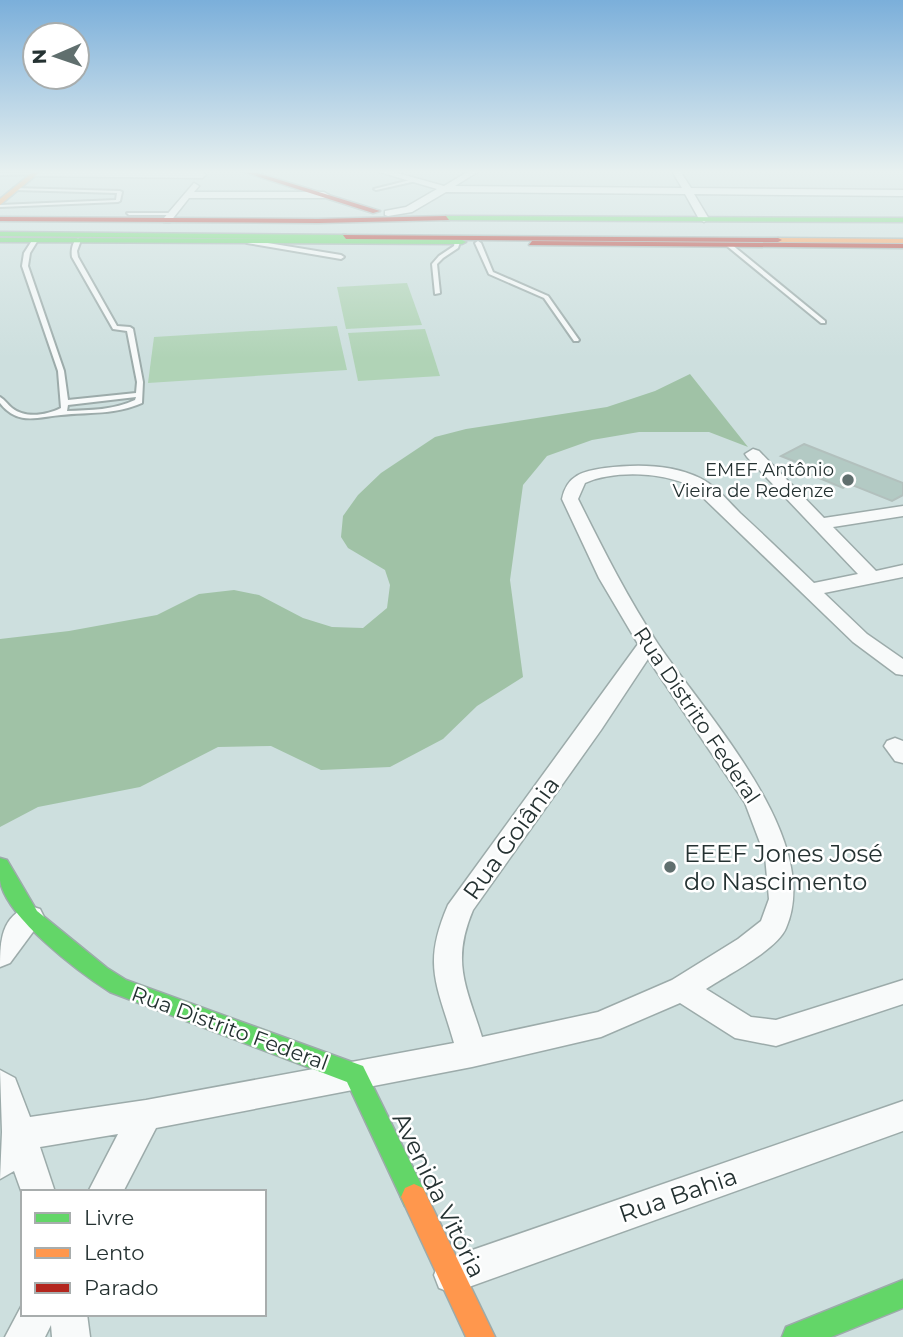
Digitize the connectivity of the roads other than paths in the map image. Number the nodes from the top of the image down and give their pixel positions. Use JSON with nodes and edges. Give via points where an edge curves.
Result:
{"nodes":[{"id":1,"x":0,"y":234,"type":"edge"},
{"id":2,"x":408,"y":237,"type":"junction"},
{"id":3,"x":0,"y":240,"type":"edge"},
{"id":4,"x":35,"y":240,"type":"junction"},
{"id":5,"x":78,"y":240,"type":"junction"},
{"id":6,"x":903,"y":241,"type":"edge"},
{"id":7,"x":249,"y":242,"type":"junction"},
{"id":8,"x":457,"y":242,"type":"junction"},
{"id":9,"x":478,"y":243,"type":"junction"},
{"id":10,"x":729,"y":245,"type":"junction"},
{"id":11,"x":903,"y":246,"type":"edge"},
{"id":12,"x":341,"y":257,"type":"dead end"},
{"id":13,"x":437,"y":293,"type":"dead end"},
{"id":14,"x":823,"y":322,"type":"dead end"},
{"id":15,"x":576,"y":340,"type":"dead end"},
{"id":16,"x":139,"y":395,"type":"junction"},
{"id":17,"x":0,"y":399,"type":"edge"},
{"id":18,"x":64,"y":403,"type":"junction"},
{"id":19,"x":59,"y":413,"type":"junction"},
{"id":20,"x":753,"y":454,"type":"dead end"},
{"id":21,"x":903,"y":511,"type":"edge"},
{"id":22,"x":822,"y":524,"type":"junction"},
{"id":23,"x":903,"y":570,"type":"edge"},
{"id":24,"x":872,"y":578,"type":"junction"},
{"id":25,"x":809,"y":590,"type":"junction"},
{"id":26,"x":648,"y":644,"type":"junction"},
{"id":27,"x":903,"y":669,"type":"edge"},
{"id":28,"x":0,"y":865,"type":"edge"},
{"id":29,"x":30,"y":917,"type":"junction"},
{"id":30,"x":0,"y":955,"type":"edge"},
{"id":31,"x":682,"y":989,"type":"junction"},
{"id":32,"x":903,"y":992,"type":"edge"},
{"id":33,"x":472,"y":1053,"type":"junction"},
{"id":34,"x":355,"y":1074,"type":"junction"},
{"id":35,"x":0,"y":1084,"type":"edge"},
{"id":36,"x":146,"y":1115,"type":"junction"},
{"id":37,"x":903,"y":1116,"type":"edge"},
{"id":38,"x":20,"y":1134,"type":"junction"},
{"id":39,"x":0,"y":1163,"type":"edge"},
{"id":40,"x":37,"y":1190,"type":"edge"},
{"id":41,"x":106,"y":1190,"type":"edge"},
{"id":42,"x":452,"y":1275,"type":"junction"},
{"id":43,"x":903,"y":1294,"type":"edge"},
{"id":44,"x":36,"y":1316,"type":"edge"},
{"id":45,"x":68,"y":1316,"type":"edge"},
{"id":46,"x":24,"y":1337,"type":"edge"},
{"id":47,"x":71,"y":1337,"type":"edge"},
{"id":48,"x":481,"y":1337,"type":"edge"},
{"id":49,"x":796,"y":1337,"type":"edge"}],
"edges":[{"from":1,"to":2,"type":"street"},
{"from":2,"to":6,"type":"street"},
{"from":2,"to":9,"type":"street"},
{"from":3,"to":4,"type":"street"},
{"from":4,"to":5,"type":"street"},
{"from":4,"to":18,"type":"lane","via":[[25,266],[61,371]]},
{"from":5,"to":7,"type":"street"},
{"from":5,"to":16,"type":"lane","via":[[75,257],[115,328],[130,329]]},
{"from":7,"to":8,"type":"street"},
{"from":7,"to":12,"type":"lane"},
{"from":8,"to":9,"type":"street"},
{"from":8,"to":13,"type":"lane","via":[[433,265]]},
{"from":9,"to":10,"type":"street"},
{"from":9,"to":15,"type":"lane","via":[[491,273],[546,298]]},
{"from":10,"to":11,"type":"street"},
{"from":10,"to":14,"type":"lane"},
{"from":16,"to":18,"type":"lane"},
{"from":16,"to":19,"type":"lane","via":[[139,401],[111,411]]},
{"from":17,"to":19,"type":"lane","via":[[12,412],[23,415]]},
{"from":18,"to":19,"type":"lane","via":[[65,409]]},
{"from":20,"to":22,"type":"street"},
{"from":21,"to":22,"type":"street"},
{"from":22,"to":24,"type":"street"},
{"from":23,"to":24,"type":"street"},
{"from":24,"to":25,"type":"street"},
{"from":25,"to":26,"type":"street","name":"Rua Distrito Federal","via":[[692,480],[660,472],[582,477],[572,486],[570,499],[608,578]]},
{"from":25,"to":27,"type":"street","name":"Rua Distrito Federal","via":[[860,638]]},
{"from":26,"to":31,"type":"street","name":"Rua Distrito Federal","via":[[756,801],[778,856],[782,899],[774,927]]},
{"from":26,"to":33,"type":"street","name":"Rua Goiânia","via":[[461,905],[449,934],[446,967]]},
{"from":28,"to":29,"type":"street"},
{"from":29,"to":30,"type":"street"},
{"from":29,"to":34,"type":"street","name":"Rua Distrito Federal","via":[[118,986]]},
{"from":31,"to":32,"type":"street","via":[[746,1029],[776,1033]]},
{"from":31,"to":33,"type":"street","name":"Rua Distrito Federal","via":[[601,1024]]},
{"from":33,"to":34,"type":"street","name":"Rua Distrito Federal"},
{"from":34,"to":36,"type":"street"},
{"from":34,"to":42,"type":"street","name":"Avenida Vitória"},
{"from":35,"to":38,"type":"street"},
{"from":36,"to":38,"type":"street"},
{"from":36,"to":41,"type":"street"},
{"from":37,"to":42,"type":"street","name":"Rua Bahia"},
{"from":38,"to":39,"type":"street"},
{"from":38,"to":40,"type":"street"},
{"from":42,"to":48,"type":"street","name":"Avenida Vitória"},
{"from":43,"to":49,"type":"street"},
{"from":44,"to":46,"type":"street"},
{"from":45,"to":47,"type":"street"}]}
